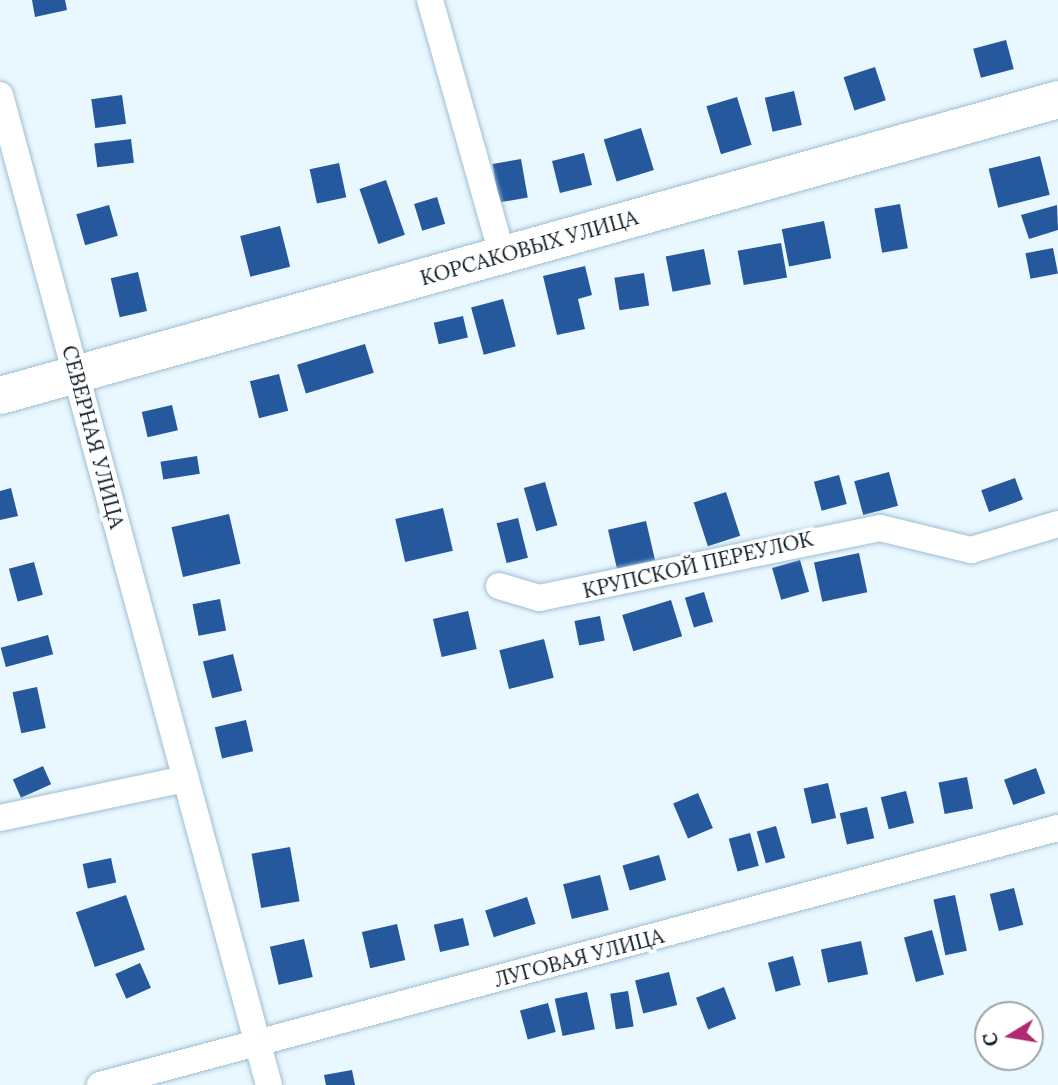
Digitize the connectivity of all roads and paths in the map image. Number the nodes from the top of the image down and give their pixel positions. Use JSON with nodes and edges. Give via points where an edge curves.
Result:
{"nodes":[{"id":1,"x":430,"y":0,"type":"edge"},
{"id":2,"x":0,"y":94,"type":"edge"},
{"id":3,"x":1058,"y":99,"type":"edge"},
{"id":4,"x":502,"y":255,"type":"junction"},
{"id":5,"x":76,"y":375,"type":"junction"},
{"id":6,"x":0,"y":395,"type":"edge"},
{"id":7,"x":1058,"y":524,"type":"edge"},
{"id":8,"x":499,"y":586,"type":"dead end"},
{"id":9,"x":186,"y":779,"type":"junction"},
{"id":10,"x":0,"y":818,"type":"edge"},
{"id":11,"x":1058,"y":828,"type":"edge"},
{"id":12,"x":258,"y":1045,"type":"junction"},
{"id":13,"x":100,"y":1085,"type":"edge"},
{"id":14,"x":269,"y":1085,"type":"edge"}],
"edges":[{"from":1,"to":4,"type":"street"},
{"from":2,"to":5,"type":"street","name":"СЕВЕРНАЯ УЛИЦА"},
{"from":3,"to":4,"type":"street","name":"КОРСАКОВЫХ УЛИЦА"},
{"from":4,"to":5,"type":"street","name":"КОРСАКОВЫХ УЛИЦА"},
{"from":5,"to":6,"type":"street","name":"КОРСАКОВЫХ УЛИЦА"},
{"from":5,"to":9,"type":"street","name":"СЕВЕРНАЯ УЛИЦА"},
{"from":7,"to":8,"type":"street","name":"КРУПСКОЙ ПЕРЕУЛОК","via":[[971,550],[880,528],[539,598]]},
{"from":9,"to":10,"type":"street"},
{"from":9,"to":12,"type":"street","name":"СЕВЕРНАЯ УЛИЦА"},
{"from":11,"to":12,"type":"street","name":"ЛУГОВАЯ УЛИЦА"},
{"from":12,"to":13,"type":"street","name":"ЛУГОВАЯ УЛИЦА"},
{"from":12,"to":14,"type":"street","name":"СЕВЕРНАЯ УЛИЦА"}]}
